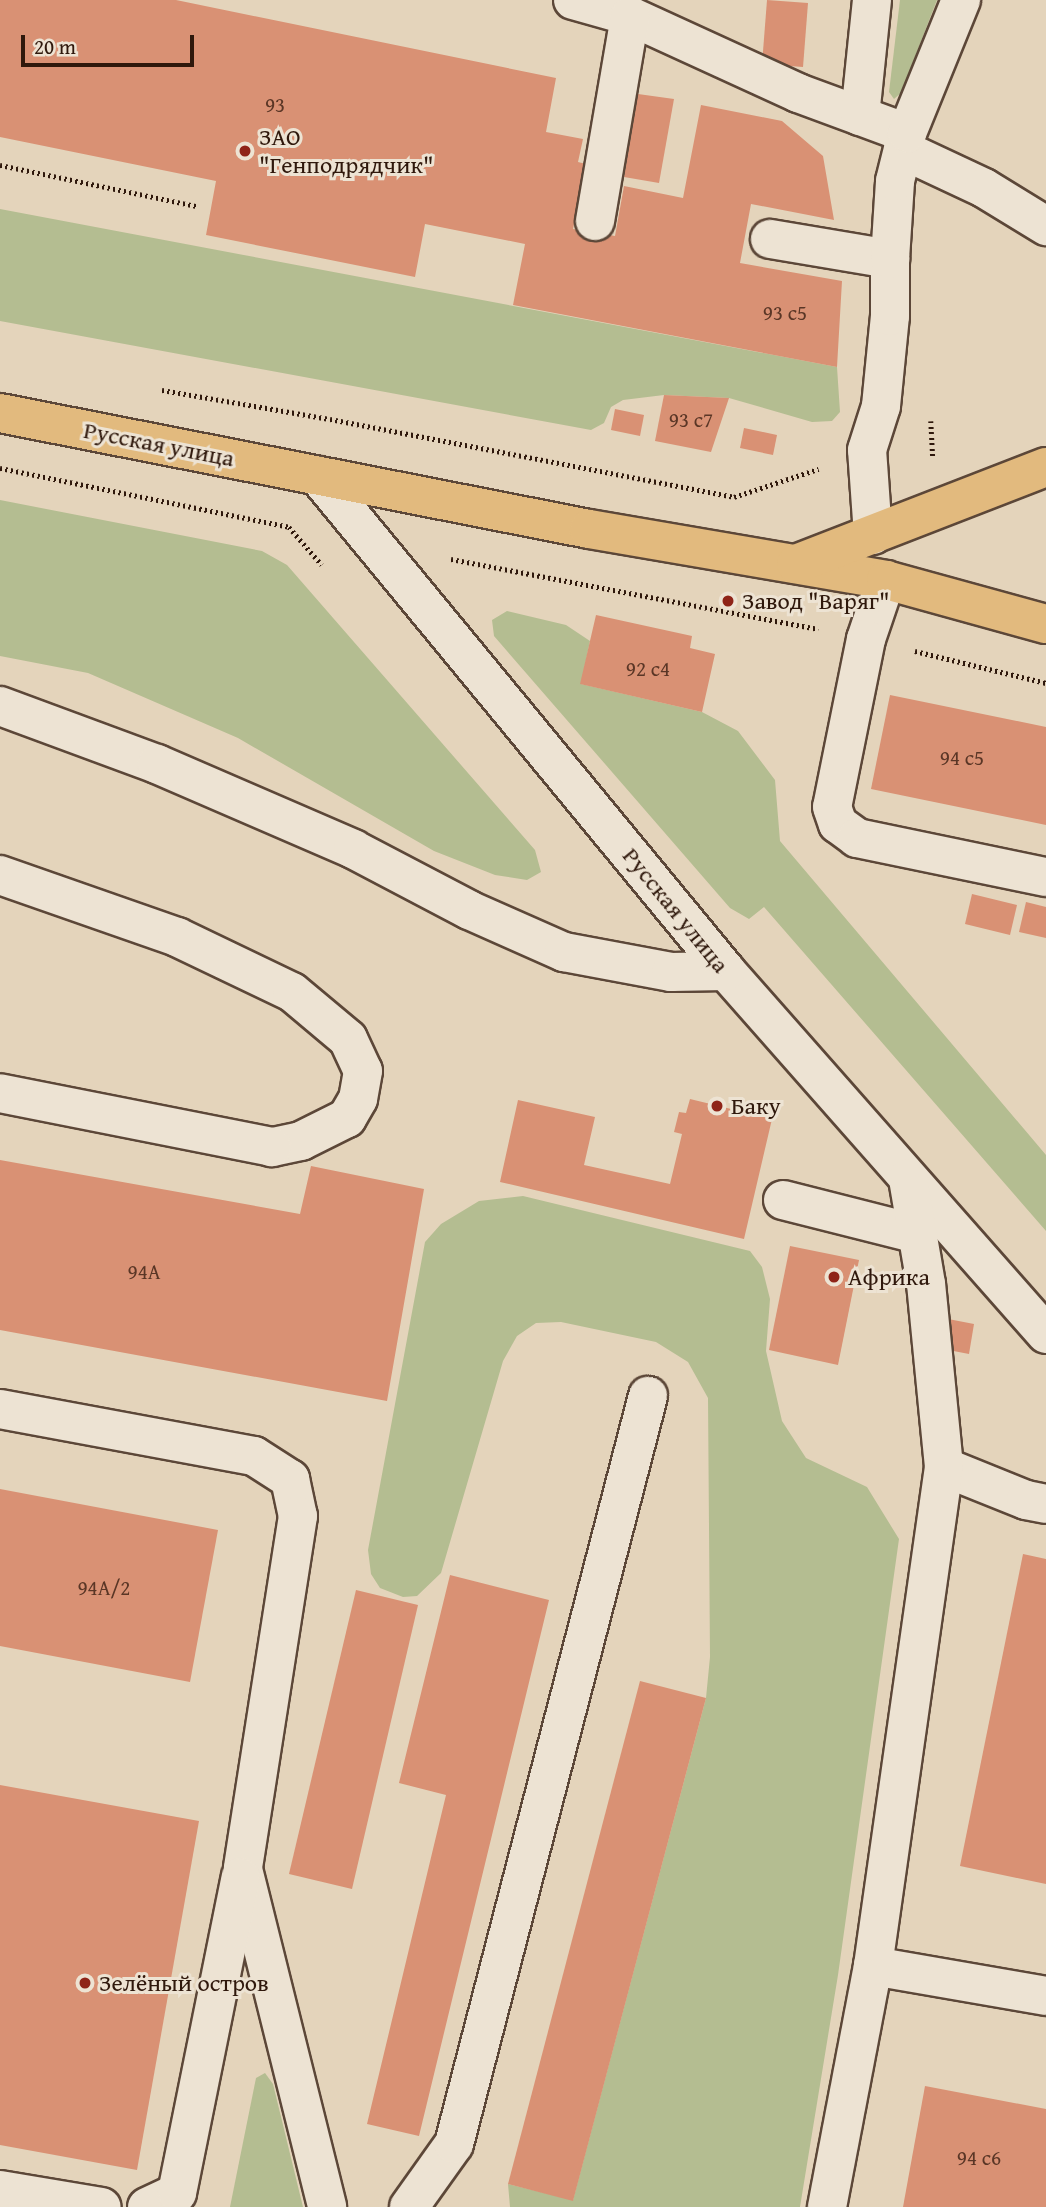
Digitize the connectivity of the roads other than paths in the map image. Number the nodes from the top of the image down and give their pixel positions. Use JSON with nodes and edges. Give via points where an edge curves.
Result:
{"nodes":[{"id":1,"x":573,"y":0,"type":"edge"},
{"id":2,"x":872,"y":0,"type":"edge"},
{"id":3,"x":961,"y":0,"type":"edge"},
{"id":4,"x":629,"y":16,"type":"junction"},
{"id":5,"x":860,"y":116,"type":"junction"},
{"id":6,"x":905,"y":142,"type":"junction"},
{"id":7,"x":595,"y":220,"type":"dead end"},
{"id":8,"x":1046,"y":226,"type":"edge"},
{"id":9,"x":770,"y":239,"type":"dead end"},
{"id":10,"x":890,"y":260,"type":"junction"},
{"id":11,"x":0,"y":412,"type":"edge"},
{"id":12,"x":1046,"y":467,"type":"edge"},
{"id":13,"x":318,"y":476,"type":"junction"},
{"id":14,"x":873,"y":535,"type":"junction"},
{"id":15,"x":794,"y":565,"type":"junction"},
{"id":16,"x":886,"y":580,"type":"junction"},
{"id":17,"x":1046,"y":624,"type":"edge"},
{"id":18,"x":0,"y":706,"type":"edge"},
{"id":19,"x":0,"y":875,"type":"edge"},
{"id":20,"x":1046,"y":877,"type":"edge"},
{"id":21,"x":726,"y":971,"type":"junction"},
{"id":22,"x":0,"y":1093,"type":"edge"},
{"id":23,"x":908,"y":1179,"type":"junction"},
{"id":24,"x":783,"y":1200,"type":"dead end"},
{"id":25,"x":917,"y":1234,"type":"junction"},
{"id":26,"x":1046,"y":1334,"type":"edge"},
{"id":27,"x":648,"y":1396,"type":"dead end"},
{"id":28,"x":0,"y":1409,"type":"edge"},
{"id":29,"x":944,"y":1467,"type":"junction"},
{"id":30,"x":1046,"y":1504,"type":"edge"},
{"id":31,"x":243,"y":1869,"type":"junction"},
{"id":32,"x":873,"y":1966,"type":"junction"},
{"id":33,"x":1046,"y":1996,"type":"edge"},
{"id":34,"x":0,"y":2190,"type":"edge"},
{"id":35,"x":102,"y":2207,"type":"edge"},
{"id":36,"x":147,"y":2207,"type":"edge"},
{"id":37,"x":327,"y":2207,"type":"edge"},
{"id":38,"x":409,"y":2207,"type":"edge"},
{"id":39,"x":827,"y":2207,"type":"edge"}],
"edges":[{"from":1,"to":4,"type":"street"},
{"from":2,"to":5,"type":"street"},
{"from":3,"to":6,"type":"street"},
{"from":4,"to":5,"type":"street","via":[[798,93]]},
{"from":4,"to":7,"type":"street"},
{"from":5,"to":6,"type":"street"},
{"from":6,"to":8,"type":"street"},
{"from":6,"to":10,"type":"street","via":[[895,181]]},
{"from":9,"to":10,"type":"street"},
{"from":10,"to":14,"type":"street","via":[[881,406],[867,450]]},
{"from":11,"to":13,"type":"main road","name":"Русская улица"},
{"from":12,"to":14,"type":"main road"},
{"from":13,"to":15,"type":"main road","name":"Русская улица"},
{"from":13,"to":21,"type":"street","name":"Русская улица"},
{"from":14,"to":15,"type":"main road"},
{"from":15,"to":16,"type":"main road","name":"Русская улица"},
{"from":16,"to":17,"type":"main road","name":"Русская улица"},
{"from":16,"to":20,"type":"street","via":[[866,639],[832,807],[838,824],[857,838]]},
{"from":18,"to":21,"type":"street","via":[[158,764],[353,849],[469,911],[564,952],[671,972]]},
{"from":19,"to":22,"type":"street","via":[[177,937],[292,992],[348,1039],[363,1071],[358,1099],[347,1118],[301,1141],[272,1147]]},
{"from":21,"to":23,"type":"street","name":"Русская улица"},
{"from":23,"to":25,"type":"street"},
{"from":23,"to":26,"type":"street","name":"Русская улица"},
{"from":24,"to":25,"type":"street"},
{"from":25,"to":29,"type":"street"},
{"from":27,"to":38,"type":"street","via":[[454,2144]]},
{"from":28,"to":31,"type":"street","via":[[254,1456],[290,1479],[298,1516]]},
{"from":29,"to":30,"type":"street"},
{"from":29,"to":32,"type":"street"},
{"from":31,"to":36,"type":"street","via":[[177,2193]]},
{"from":31,"to":37,"type":"street"},
{"from":32,"to":33,"type":"street"},
{"from":32,"to":39,"type":"street"},
{"from":34,"to":35,"type":"street"}]}
